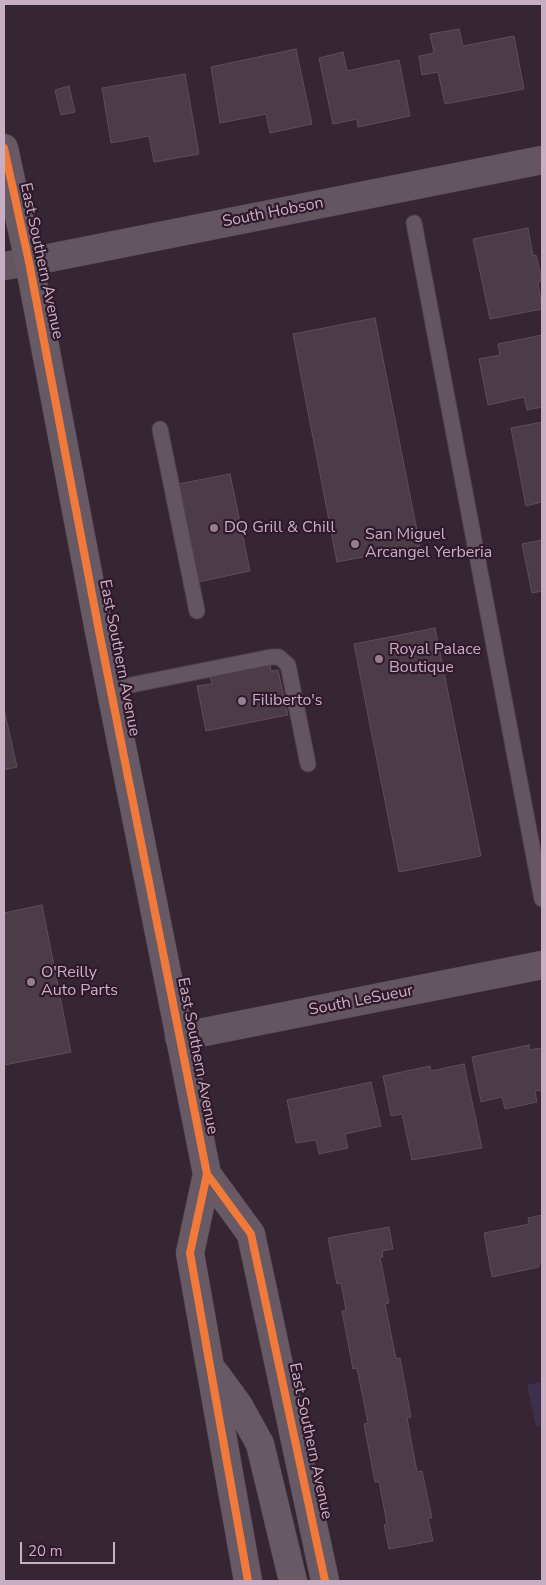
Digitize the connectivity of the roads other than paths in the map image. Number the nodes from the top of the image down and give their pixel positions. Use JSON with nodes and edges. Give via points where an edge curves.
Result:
{"nodes":[{"id":1,"x":4,"y":148,"type":"edge"},
{"id":2,"x":542,"y":160,"type":"edge"},
{"id":3,"x":414,"y":223,"type":"dead end"},
{"id":4,"x":16,"y":264,"type":"edge"},
{"id":5,"x":160,"y":429,"type":"dead end"},
{"id":6,"x":197,"y":611,"type":"dead end"},
{"id":7,"x":111,"y":689,"type":"junction"},
{"id":8,"x":308,"y":764,"type":"dead end"},
{"id":9,"x":542,"y":899,"type":"edge"},
{"id":10,"x":542,"y":965,"type":"edge"},
{"id":11,"x":180,"y":1037,"type":"junction"},
{"id":12,"x":207,"y":1174,"type":"junction"},
{"id":13,"x":210,"y":1367,"type":"junction"},
{"id":14,"x":248,"y":1581,"type":"edge"},
{"id":15,"x":294,"y":1581,"type":"edge"},
{"id":16,"x":325,"y":1581,"type":"edge"}],
"edges":[{"from":1,"to":4,"type":"main road","name":"East Southern Avenue"},
{"from":2,"to":4,"type":"street","name":"South Hobson"},
{"from":3,"to":9,"type":"lane"},
{"from":4,"to":7,"type":"main road","name":"East Southern Avenue"},
{"from":5,"to":6,"type":"lane"},
{"from":7,"to":8,"type":"lane","via":[[279,657],[288,665]]},
{"from":7,"to":11,"type":"main road","name":"East Southern Avenue"},
{"from":10,"to":11,"type":"street","name":"South LeSueur"},
{"from":11,"to":12,"type":"main road","name":"East Southern Avenue"},
{"from":12,"to":13,"type":"main road","name":"East Southern Avenue","via":[[190,1254]]},
{"from":12,"to":16,"type":"main road","name":"East Southern Avenue","via":[[252,1234]]},
{"from":13,"to":14,"type":"main road","name":"East Southern Avenue"},
{"from":13,"to":15,"type":"main road","via":[[239,1406],[260,1444]]}]}
